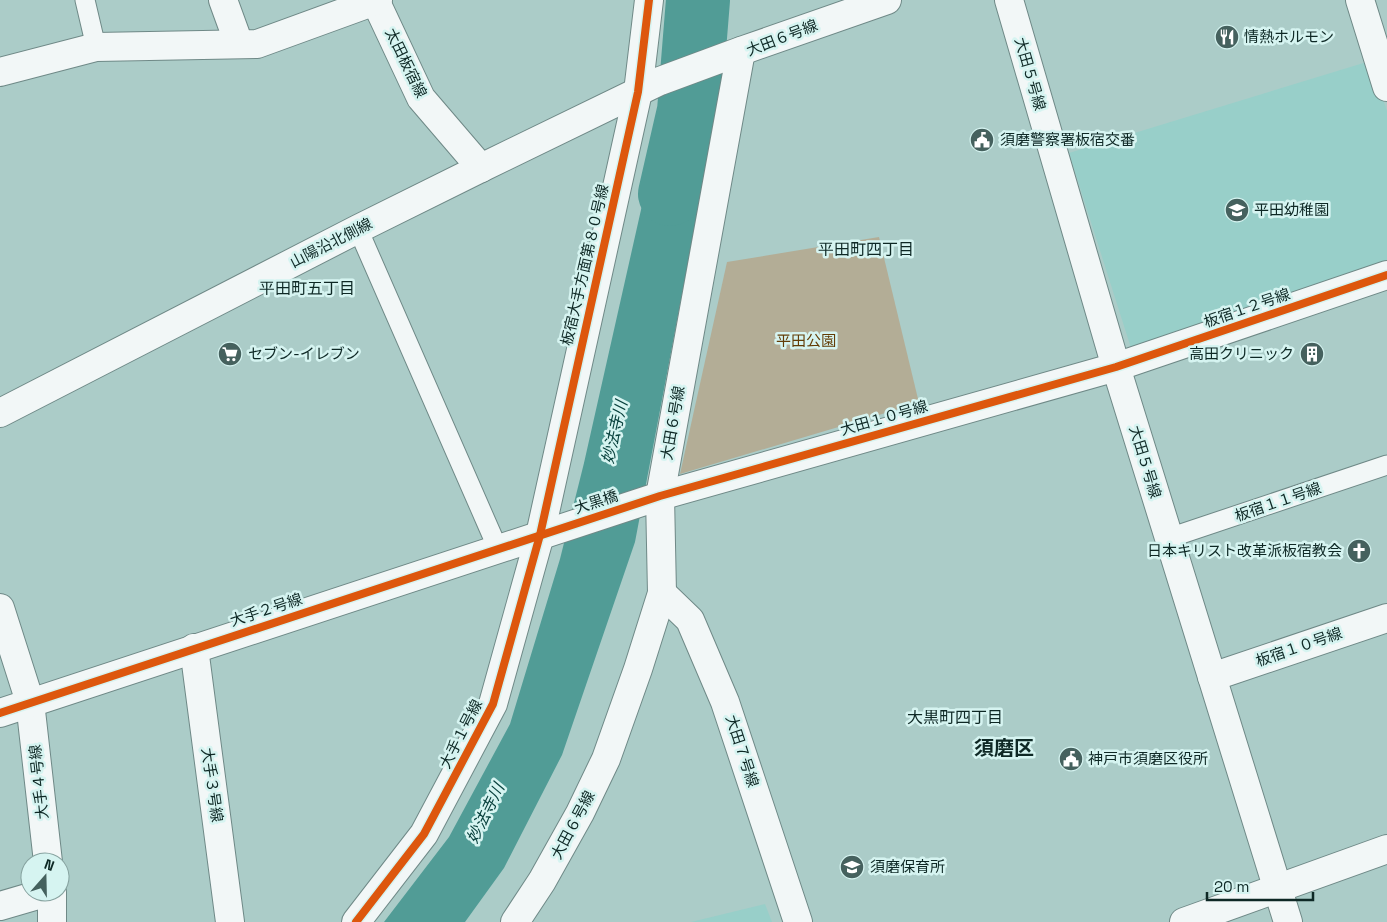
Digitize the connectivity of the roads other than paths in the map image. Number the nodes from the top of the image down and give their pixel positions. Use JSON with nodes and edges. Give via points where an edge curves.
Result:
{"nodes":[{"id":1,"x":85,"y":0,"type":"edge"},
{"id":2,"x":223,"y":0,"type":"edge"},
{"id":3,"x":376,"y":0,"type":"edge"},
{"id":4,"x":649,"y":0,"type":"edge"},
{"id":5,"x":887,"y":0,"type":"edge"},
{"id":6,"x":1008,"y":0,"type":"edge"},
{"id":7,"x":1360,"y":0,"type":"edge"},
{"id":8,"x":239,"y":44,"type":"junction"},
{"id":9,"x":96,"y":47,"type":"junction"},
{"id":10,"x":741,"y":51,"type":"junction"},
{"id":11,"x":0,"y":72,"type":"edge"},
{"id":12,"x":1387,"y":86,"type":"edge"},
{"id":13,"x":649,"y":87,"type":"junction"},
{"id":14,"x":481,"y":168,"type":"junction"},
{"id":15,"x":358,"y":229,"type":"junction"},
{"id":16,"x":1387,"y":275,"type":"edge"},
{"id":17,"x":1116,"y":367,"type":"junction"},
{"id":18,"x":0,"y":413,"type":"edge"},
{"id":19,"x":1387,"y":465,"type":"edge"},
{"id":20,"x":660,"y":496,"type":"junction"},
{"id":21,"x":540,"y":535,"type":"junction"},
{"id":22,"x":1169,"y":538,"type":"junction"},
{"id":23,"x":498,"y":548,"type":"junction"},
{"id":24,"x":662,"y":593,"type":"junction"},
{"id":25,"x":0,"y":608,"type":"edge"},
{"id":26,"x":1387,"y":618,"type":"edge"},
{"id":27,"x":194,"y":648,"type":"junction"},
{"id":28,"x":1212,"y":677,"type":"junction"},
{"id":29,"x":30,"y":702,"type":"junction"},
{"id":30,"x":0,"y":712,"type":"edge"},
{"id":31,"x":1387,"y":849,"type":"edge"},
{"id":32,"x":47,"y":852,"type":"edge"},
{"id":33,"x":1277,"y":888,"type":"junction"},
{"id":34,"x":20,"y":900,"type":"edge"},
{"id":35,"x":51,"y":902,"type":"edge"},
{"id":36,"x":0,"y":906,"type":"edge"},
{"id":37,"x":52,"y":922,"type":"edge"},
{"id":38,"x":230,"y":922,"type":"edge"},
{"id":39,"x":356,"y":922,"type":"edge"},
{"id":40,"x":515,"y":922,"type":"edge"},
{"id":41,"x":798,"y":922,"type":"edge"},
{"id":42,"x":1184,"y":922,"type":"edge"},
{"id":43,"x":1288,"y":922,"type":"edge"}],
"edges":[{"from":1,"to":9,"type":"lane"},
{"from":2,"to":8,"type":"street"},
{"from":3,"to":8,"type":"street","via":[[257,44]]},
{"from":3,"to":14,"type":"street","name":"太田板宿線","via":[[421,98]]},
{"from":4,"to":13,"type":"street","name":"板宿大手方面第８０号線"},
{"from":5,"to":10,"type":"street","name":"大田６号線"},
{"from":6,"to":17,"type":"street","name":"大田５号線"},
{"from":7,"to":12,"type":"street"},
{"from":8,"to":9,"type":"street"},
{"from":9,"to":11,"type":"street"},
{"from":10,"to":13,"type":"street","name":"山陽沿北側線"},
{"from":10,"to":20,"type":"street","name":"大田６号線"},
{"from":13,"to":14,"type":"street","name":"山陽沿北側線"},
{"from":13,"to":21,"type":"street","name":"板宿大手方面第８０号線"},
{"from":14,"to":15,"type":"street","name":"山陽沿北側線"},
{"from":15,"to":18,"type":"street","name":"山陽沿北側線"},
{"from":15,"to":23,"type":"lane"},
{"from":16,"to":17,"type":"street","name":"板宿１２号線"},
{"from":17,"to":20,"type":"street","name":"大田１０号線"},
{"from":17,"to":22,"type":"street","name":"大田５号線"},
{"from":19,"to":22,"type":"lane","name":"板宿１１号線"},
{"from":20,"to":21,"type":"street","name":"大黒橋"},
{"from":20,"to":24,"type":"street","name":"大田６号線"},
{"from":21,"to":23,"type":"street","name":"大手２号線"},
{"from":21,"to":39,"type":"street","name":"大手１号線","via":[[493,704],[424,834]]},
{"from":22,"to":28,"type":"street","name":"大田５号線"},
{"from":23,"to":27,"type":"street","name":"大手２号線"},
{"from":24,"to":40,"type":"street","name":"大田６号線","via":[[606,759],[580,813]]},
{"from":24,"to":41,"type":"street","name":"大田７号線","via":[[690,620],[725,702]]},
{"from":25,"to":29,"type":"street","name":"大手４号線"},
{"from":26,"to":28,"type":"street","name":"板宿１０号線"},
{"from":27,"to":29,"type":"street","name":"大手２号線"},
{"from":27,"to":38,"type":"street","name":"大手３号線"},
{"from":28,"to":33,"type":"street","name":"大田５号線"},
{"from":29,"to":30,"type":"street","name":"大手２号線"},
{"from":29,"to":32,"type":"street","name":"大手４号線"},
{"from":31,"to":33,"type":"street"},
{"from":33,"to":42,"type":"street"},
{"from":33,"to":43,"type":"street","name":"大田５号線"},
{"from":34,"to":36,"type":"street"},
{"from":35,"to":37,"type":"street"}]}
